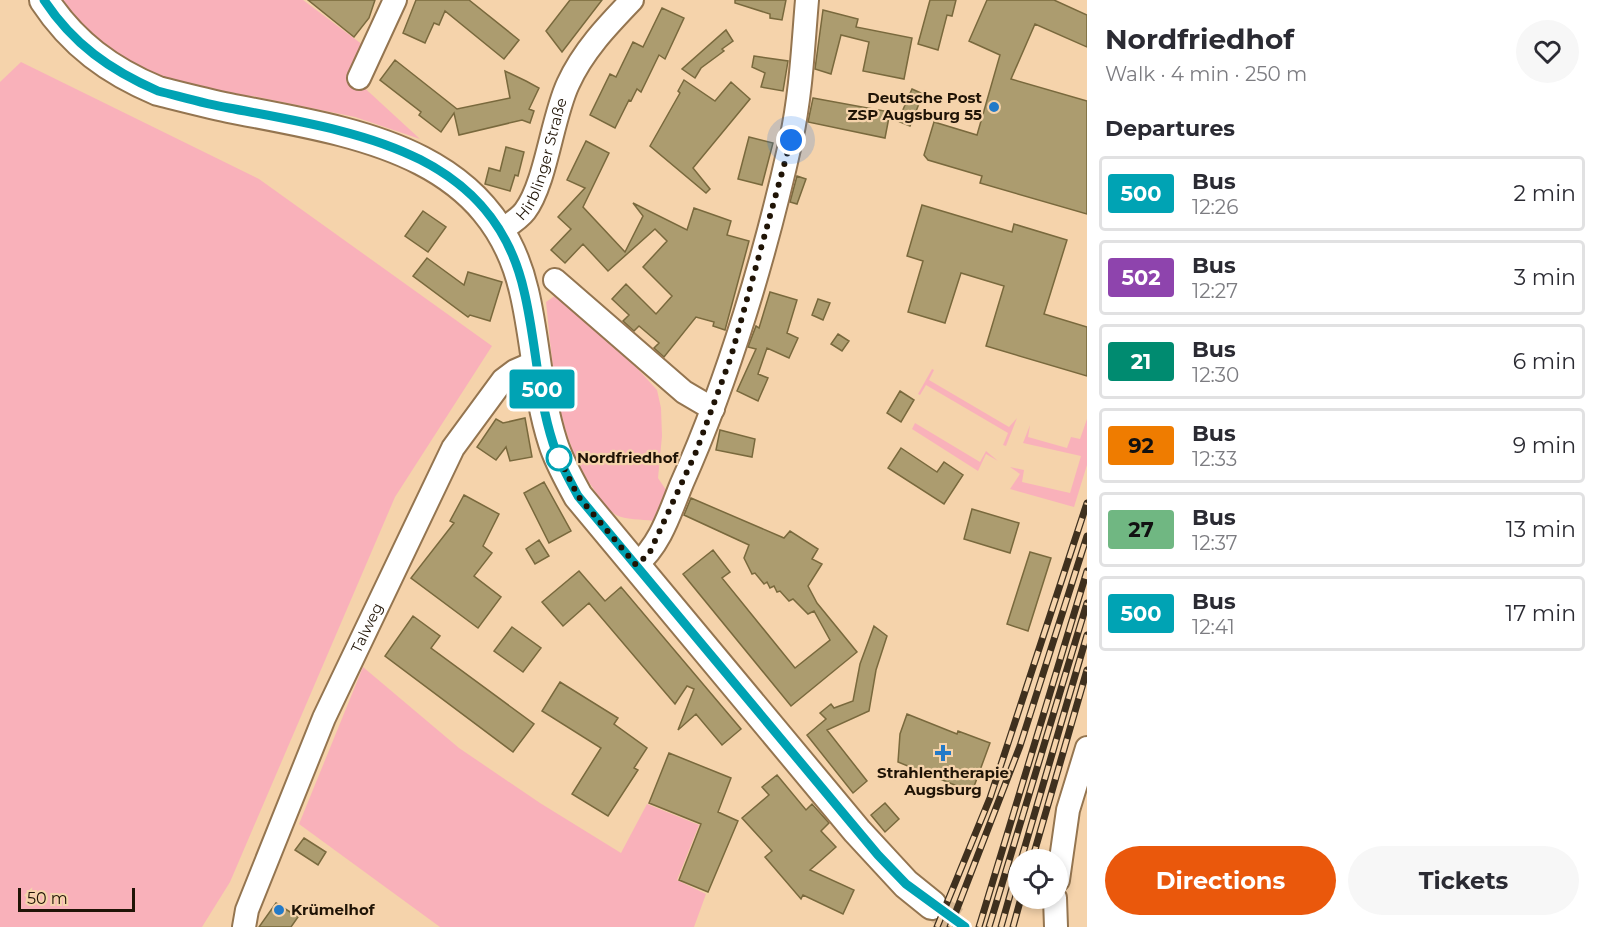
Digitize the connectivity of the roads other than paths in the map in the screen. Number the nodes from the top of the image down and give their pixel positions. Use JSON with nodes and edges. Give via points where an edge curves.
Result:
{"nodes":[{"id":1,"x":44,"y":0,"type":"edge"},
{"id":2,"x":395,"y":0,"type":"edge"},
{"id":3,"x":632,"y":0,"type":"edge"},
{"id":4,"x":807,"y":0,"type":"edge"},
{"id":5,"x":358,"y":78,"type":"dead end"},
{"id":6,"x":500,"y":231,"type":"junction"},
{"id":7,"x":555,"y":280,"type":"dead end"},
{"id":8,"x":538,"y":361,"type":"junction"},
{"id":9,"x":713,"y":409,"type":"junction"},
{"id":10,"x":636,"y":565,"type":"junction"},
{"id":11,"x":1087,"y":748,"type":"edge"},
{"id":12,"x":1062,"y":849,"type":"edge"},
{"id":13,"x":932,"y":905,"type":"tunnel mouth"},
{"id":14,"x":1055,"y":909,"type":"edge"},
{"id":15,"x":244,"y":927,"type":"edge"},
{"id":16,"x":1056,"y":927,"type":"edge"}],
"edges":[{"from":1,"to":6,"type":"main road","via":[[81,45],[106,66],[134,81],[158,91],[384,143],[450,175],[482,206]]},
{"from":2,"to":5,"type":"street"},
{"from":3,"to":6,"type":"street","name":"Hirblinger Straße","via":[[578,64],[559,107],[534,193],[525,210]]},
{"from":4,"to":9,"type":"street","via":[[791,140]]},
{"from":6,"to":8,"type":"main road","name":"Hirblinger Straße","via":[[524,290]]},
{"from":7,"to":9,"type":"street","via":[[684,392]]},
{"from":8,"to":10,"type":"main road","name":"Hirblinger Straße","via":[[552,442],[562,467],[578,496]]},
{"from":8,"to":15,"type":"street","name":"Talweg","via":[[503,380],[453,448],[324,718],[247,910]]},
{"from":9,"to":10,"type":"street","via":[[660,536],[649,554]]},
{"from":10,"to":13,"type":"main road","name":"Hirblinger Straße","via":[[857,831],[906,884]]},
{"from":11,"to":12,"type":"street","via":[[1068,810]]},
{"from":14,"to":16,"type":"street"}]}
